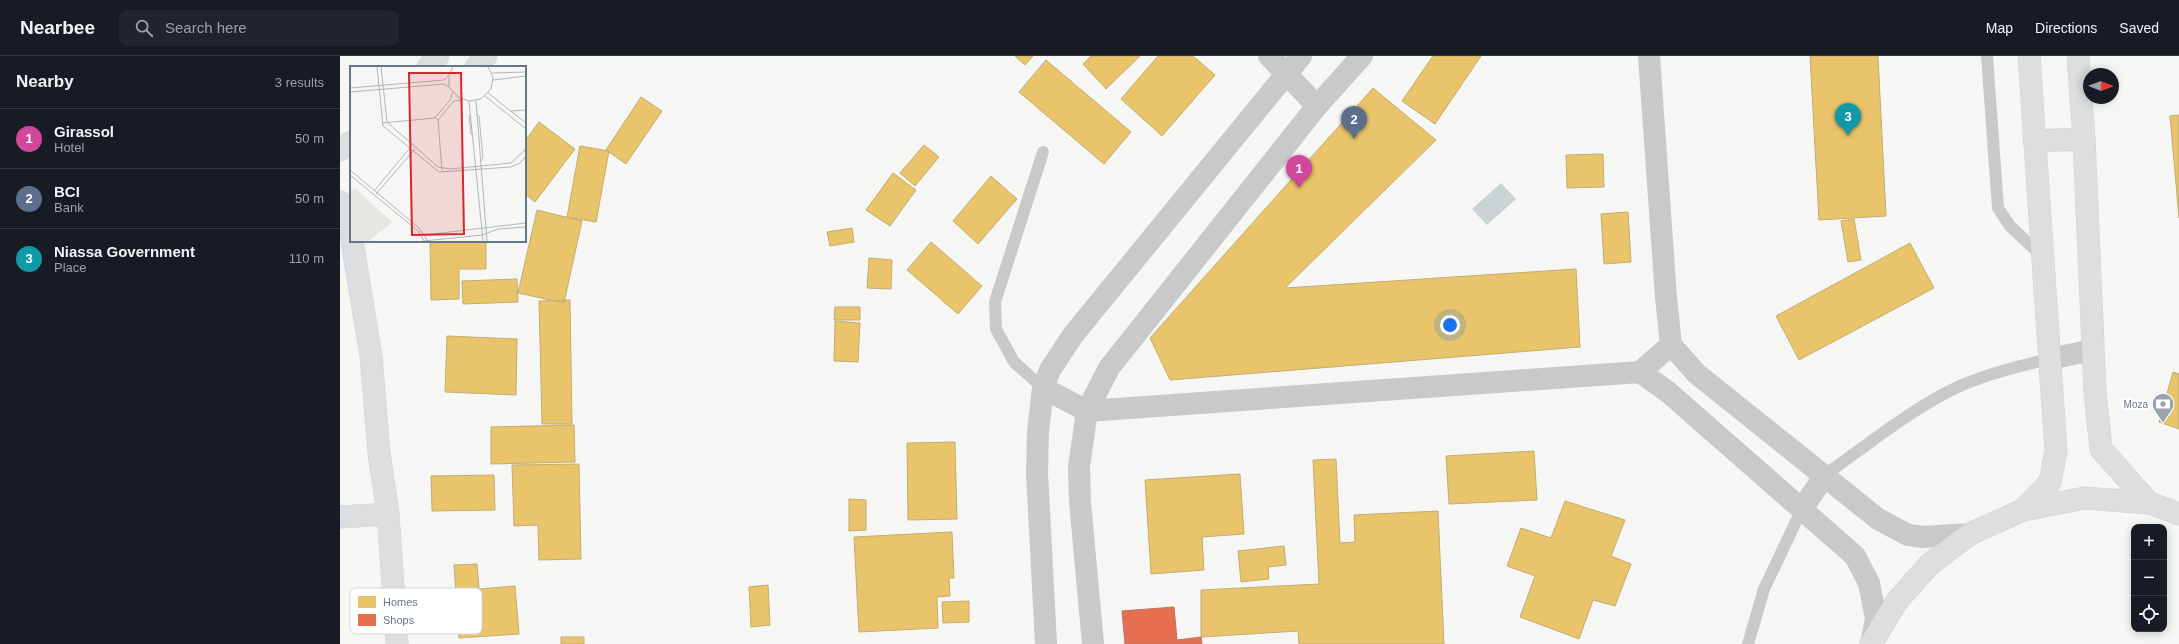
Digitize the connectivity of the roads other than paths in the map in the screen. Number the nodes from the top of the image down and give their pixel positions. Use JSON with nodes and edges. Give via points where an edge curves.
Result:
{"nodes":[{"id":1,"x":438,"y":56,"type":"edge"},
{"id":2,"x":486,"y":56,"type":"edge"},
{"id":3,"x":1269,"y":56,"type":"edge"},
{"id":4,"x":1302,"y":56,"type":"edge"},
{"id":5,"x":1649,"y":56,"type":"edge"},
{"id":6,"x":1988,"y":56,"type":"edge"},
{"id":7,"x":2029,"y":56,"type":"edge"},
{"id":8,"x":2078,"y":56,"type":"edge"},
{"id":9,"x":1351,"y":60,"type":"edge"},
{"id":10,"x":429,"y":66,"type":"edge"},
{"id":11,"x":477,"y":66,"type":"edge"},
{"id":12,"x":1286,"y":75,"type":"junction"},
{"id":13,"x":1317,"y":106,"type":"junction"},
{"id":14,"x":2084,"y":139,"type":"junction"},
{"id":15,"x":2034,"y":141,"type":"junction"},
{"id":16,"x":350,"y":143,"type":"edge"},
{"id":17,"x":340,"y":150,"type":"edge"},
{"id":18,"x":1043,"y":152,"type":"dead end"},
{"id":19,"x":343,"y":202,"type":"edge"},
{"id":20,"x":350,"y":231,"type":"edge"},
{"id":21,"x":352,"y":242,"type":"edge"},
{"id":22,"x":2042,"y":256,"type":"junction"},
{"id":23,"x":1671,"y":345,"type":"junction"},
{"id":24,"x":2093,"y":350,"type":"junction"},
{"id":25,"x":2049,"y":359,"type":"junction"},
{"id":26,"x":1640,"y":372,"type":"junction"},
{"id":27,"x":1043,"y":388,"type":"junction"},
{"id":28,"x":1087,"y":411,"type":"junction"},
{"id":29,"x":1825,"y":475,"type":"junction"},
{"id":30,"x":2149,"y":503,"type":"junction"},
{"id":31,"x":1802,"y":509,"type":"junction"},
{"id":32,"x":2023,"y":510,"type":"junction"},
{"id":33,"x":388,"y":514,"type":"junction"},
{"id":34,"x":2179,"y":514,"type":"edge"},
{"id":35,"x":340,"y":517,"type":"edge"},
{"id":36,"x":1970,"y":534,"type":"junction"},
{"id":37,"x":393,"y":588,"type":"edge"},
{"id":38,"x":396,"y":634,"type":"edge"},
{"id":39,"x":397,"y":644,"type":"edge"},
{"id":40,"x":1046,"y":644,"type":"edge"},
{"id":41,"x":1093,"y":644,"type":"edge"},
{"id":42,"x":1748,"y":644,"type":"edge"},
{"id":43,"x":1871,"y":644,"type":"edge"}],
"edges":[{"from":1,"to":10,"type":"street"},
{"from":2,"to":11,"type":"street"},
{"from":3,"to":12,"type":"street"},
{"from":4,"to":12,"type":"street"},
{"from":5,"to":23,"type":"street"},
{"from":6,"to":22,"type":"lane","via":[[1998,208],[2010,226]]},
{"from":7,"to":15,"type":"street"},
{"from":8,"to":14,"type":"street"},
{"from":9,"to":13,"type":"street"},
{"from":12,"to":13,"type":"street"},
{"from":12,"to":27,"type":"street","via":[[1073,335],[1050,370]]},
{"from":13,"to":28,"type":"street","via":[[1109,368]]},
{"from":14,"to":15,"type":"street"},
{"from":14,"to":24,"type":"street"},
{"from":15,"to":22,"type":"street"},
{"from":16,"to":17,"type":"street"},
{"from":18,"to":27,"type":"lane","via":[[995,302],[996,329],[1010,355],[1014,362]]},
{"from":19,"to":20,"type":"street"},
{"from":21,"to":33,"type":"street","via":[[371,356],[379,453]]},
{"from":22,"to":25,"type":"street"},
{"from":23,"to":26,"type":"street"},
{"from":23,"to":29,"type":"street","via":[[1697,374]]},
{"from":24,"to":25,"type":"street"},
{"from":24,"to":30,"type":"street","via":[[2101,449]]},
{"from":25,"to":29,"type":"lane","via":[[2000,370],[1961,385],[1905,418]]},
{"from":25,"to":32,"type":"street","via":[[2056,451],[2050,482]]},
{"from":26,"to":28,"type":"street"},
{"from":26,"to":31,"type":"street","via":[[1668,392]]},
{"from":27,"to":28,"type":"street"},
{"from":27,"to":40,"type":"street","via":[[1037,473]]},
{"from":28,"to":41,"type":"street","via":[[1079,467]]},
{"from":29,"to":31,"type":"street"},
{"from":29,"to":36,"type":"street","via":[[1878,520],[1908,535],[1923,537]]},
{"from":30,"to":32,"type":"street","via":[[2085,498]]},
{"from":30,"to":34,"type":"street"},
{"from":31,"to":42,"type":"lane","via":[[1764,589]]},
{"from":31,"to":43,"type":"street","via":[[1855,556],[1869,583],[1876,619]]},
{"from":32,"to":36,"type":"street"},
{"from":33,"to":35,"type":"street"},
{"from":33,"to":37,"type":"street"},
{"from":36,"to":43,"type":"street","via":[[1925,570],[1896,601]]},
{"from":38,"to":39,"type":"street"}]}
